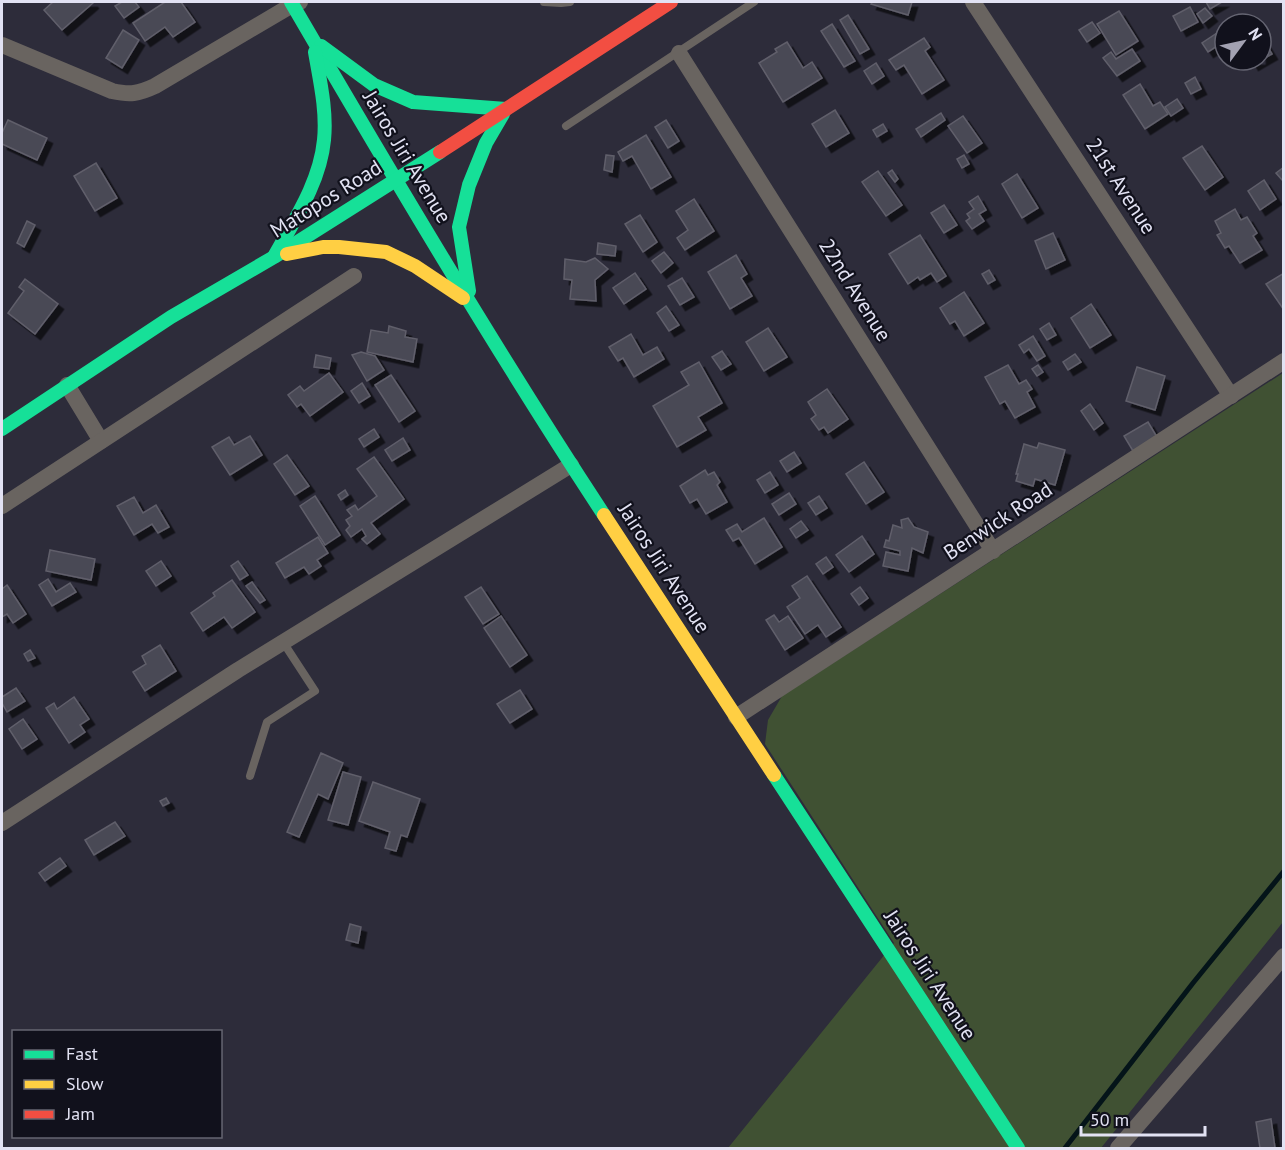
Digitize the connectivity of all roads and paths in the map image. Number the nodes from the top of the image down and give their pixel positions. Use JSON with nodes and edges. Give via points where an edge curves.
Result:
{"nodes":[{"id":1,"x":544,"y":2,"type":"edge"},
{"id":2,"x":570,"y":2,"type":"edge"},
{"id":3,"x":672,"y":2,"type":"edge"},
{"id":4,"x":754,"y":2,"type":"edge"},
{"id":5,"x":973,"y":2,"type":"edge"},
{"id":6,"x":295,"y":3,"type":"edge"},
{"id":7,"x":314,"y":41,"type":"junction"},
{"id":8,"x":2,"y":45,"type":"edge"},
{"id":9,"x":679,"y":52,"type":"junction"},
{"id":10,"x":506,"y":109,"type":"junction"},
{"id":11,"x":566,"y":126,"type":"dead end"},
{"id":12,"x":395,"y":181,"type":"junction"},
{"id":13,"x":274,"y":257,"type":"junction"},
{"id":14,"x":354,"y":276,"type":"dead end"},
{"id":15,"x":470,"y":303,"type":"junction"},
{"id":16,"x":1284,"y":361,"type":"edge"},
{"id":17,"x":67,"y":385,"type":"junction"},
{"id":18,"x":1231,"y":396,"type":"junction"},
{"id":19,"x":2,"y":429,"type":"edge"},
{"id":20,"x":102,"y":441,"type":"junction"},
{"id":21,"x":571,"y":465,"type":"junction"},
{"id":22,"x":2,"y":506,"type":"edge"},
{"id":23,"x":993,"y":551,"type":"junction"},
{"id":24,"x":283,"y":642,"type":"junction"},
{"id":25,"x":736,"y":717,"type":"junction"},
{"id":26,"x":250,"y":776,"type":"dead end"},
{"id":27,"x":2,"y":823,"type":"edge"},
{"id":28,"x":1284,"y":956,"type":"edge"},
{"id":29,"x":1018,"y":1149,"type":"edge"},
{"id":30,"x":1118,"y":1149,"type":"edge"}],
"edges":[{"from":1,"to":2,"type":"lane"},
{"from":3,"to":10,"type":"main road","name":"Matopos Road"},
{"from":4,"to":9,"type":"lane"},
{"from":5,"to":18,"type":"street","name":"21st Avenue"},
{"from":6,"to":7,"type":"main road","name":"Jairos Jiri Avenue"},
{"from":6,"to":8,"type":"street","via":[[137,93],[112,91]]},
{"from":7,"to":10,"type":"main road","via":[[374,85],[413,102]]},
{"from":7,"to":12,"type":"main road","name":"Jairos Jiri Avenue"},
{"from":7,"to":13,"type":"main road","via":[[324,112],[323,152],[309,192]]},
{"from":9,"to":11,"type":"lane"},
{"from":9,"to":23,"type":"street","name":"22nd Avenue"},
{"from":10,"to":12,"type":"main road","name":"Matopos Road"},
{"from":10,"to":15,"type":"main road","via":[[486,143],[469,185],[459,227]]},
{"from":12,"to":13,"type":"main road","name":"Matopos Road"},
{"from":12,"to":15,"type":"main road","name":"Jairos Jiri Avenue"},
{"from":13,"to":15,"type":"main road","via":[[323,247],[386,252],[422,270]]},
{"from":13,"to":17,"type":"main road","name":"Matopos Road","via":[[171,317]]},
{"from":14,"to":20,"type":"street"},
{"from":15,"to":21,"type":"main road","name":"Jairos Jiri Avenue"},
{"from":16,"to":18,"type":"street","name":"Benwick Road"},
{"from":17,"to":19,"type":"main road","name":"Matopos Road"},
{"from":17,"to":20,"type":"street"},
{"from":18,"to":23,"type":"street","name":"Benwick Road"},
{"from":20,"to":22,"type":"street"},
{"from":21,"to":24,"type":"street"},
{"from":21,"to":25,"type":"main road","name":"Jairos Jiri Avenue"},
{"from":23,"to":25,"type":"street","name":"Benwick Road"},
{"from":24,"to":26,"type":"lane","via":[[315,692],[267,722]]},
{"from":24,"to":27,"type":"street"},
{"from":25,"to":29,"type":"main road","name":"Jairos Jiri Avenue"},
{"from":28,"to":30,"type":"street"}]}
